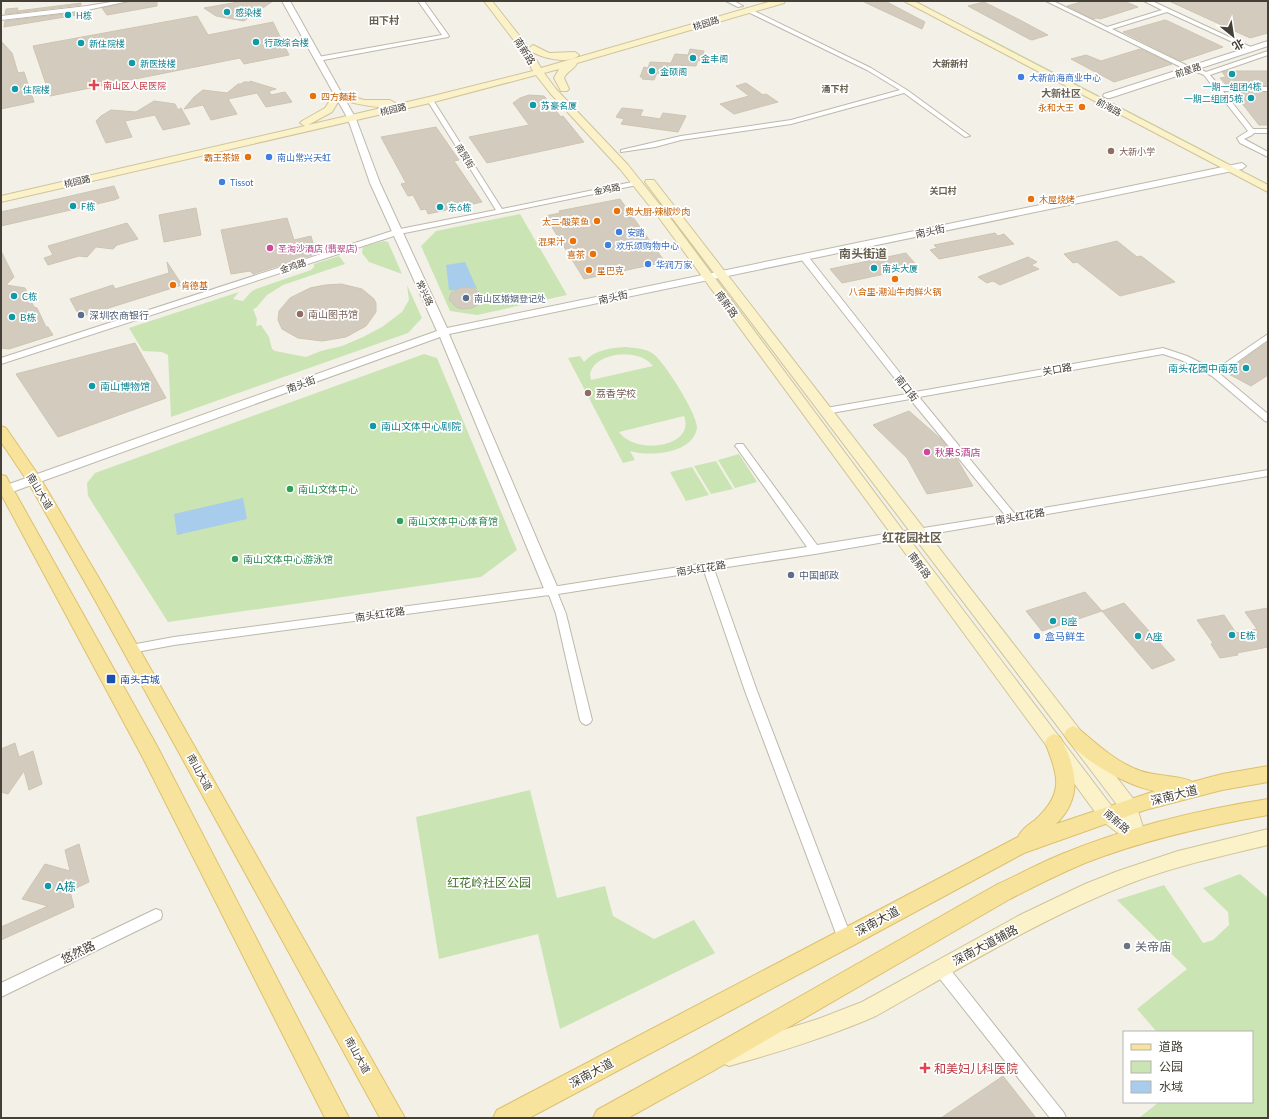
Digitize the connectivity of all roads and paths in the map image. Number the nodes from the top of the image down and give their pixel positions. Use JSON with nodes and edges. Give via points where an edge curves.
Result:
{"nodes":[{"id":1,"x":85,"y":1,"type":"edge"},
{"id":2,"x":126,"y":1,"type":"edge"},
{"id":3,"x":286,"y":1,"type":"edge"},
{"id":4,"x":421,"y":1,"type":"edge"},
{"id":5,"x":488,"y":1,"type":"edge"},
{"id":6,"x":496,"y":1,"type":"edge"},
{"id":7,"x":729,"y":1,"type":"edge"},
{"id":8,"x":759,"y":1,"type":"edge"},
{"id":9,"x":781,"y":1,"type":"edge"},
{"id":10,"x":908,"y":1,"type":"edge"},
{"id":11,"x":1049,"y":1,"type":"edge"},
{"id":12,"x":1147,"y":1,"type":"edge"},
{"id":13,"x":926,"y":2,"type":"edge"},
{"id":14,"x":87,"y":8,"type":"junction"},
{"id":15,"x":744,"y":8,"type":"junction"},
{"id":16,"x":1168,"y":10,"type":"junction"},
{"id":17,"x":1,"y":18,"type":"edge"},
{"id":18,"x":1106,"y":29,"type":"junction"},
{"id":19,"x":1268,"y":44,"type":"edge"},
{"id":20,"x":530,"y":49,"type":"junction"},
{"id":21,"x":1252,"y":49,"type":"junction"},
{"id":22,"x":1268,"y":53,"type":"edge"},
{"id":23,"x":576,"y":58,"type":"junction"},
{"id":24,"x":318,"y":59,"type":"junction"},
{"id":25,"x":541,"y":68,"type":"junction"},
{"id":26,"x":1191,"y":69,"type":"junction"},
{"id":27,"x":1206,"y":74,"type":"junction"},
{"id":28,"x":499,"y":79,"type":"junction"},
{"id":29,"x":1218,"y":89,"type":"junction"},
{"id":30,"x":1268,"y":89,"type":"edge"},
{"id":31,"x":558,"y":90,"type":"junction"},
{"id":32,"x":905,"y":91,"type":"junction"},
{"id":33,"x":338,"y":95,"type":"junction"},
{"id":34,"x":1107,"y":96,"type":"junction"},
{"id":35,"x":430,"y":100,"type":"junction"},
{"id":36,"x":391,"y":102,"type":"junction"},
{"id":37,"x":350,"y":116,"type":"junction"},
{"id":38,"x":305,"y":123,"type":"junction"},
{"id":39,"x":1251,"y":131,"type":"junction"},
{"id":40,"x":1268,"y":131,"type":"edge"},
{"id":41,"x":967,"y":136,"type":"dead end"},
{"id":42,"x":623,"y":151,"type":"junction"},
{"id":43,"x":1268,"y":155,"type":"edge"},
{"id":44,"x":1242,"y":166,"type":"junction"},
{"id":45,"x":1230,"y":170,"type":"junction"},
{"id":46,"x":1268,"y":179,"type":"edge"},
{"id":47,"x":637,"y":183,"type":"junction"},
{"id":48,"x":1268,"y":189,"type":"edge"},
{"id":49,"x":1,"y":191,"type":"edge"},
{"id":50,"x":1,"y":199,"type":"edge"},
{"id":51,"x":500,"y":211,"type":"junction"},
{"id":52,"x":398,"y":232,"type":"junction"},
{"id":53,"x":804,"y":257,"type":"junction"},
{"id":54,"x":714,"y":275,"type":"junction"},
{"id":55,"x":443,"y":332,"type":"junction"},
{"id":56,"x":1268,"y":336,"type":"edge"},
{"id":57,"x":1,"y":361,"type":"edge"},
{"id":58,"x":1215,"y":374,"type":"junction"},
{"id":59,"x":912,"y":395,"type":"junction"},
{"id":60,"x":826,"y":411,"type":"junction"},
{"id":61,"x":1268,"y":419,"type":"edge"},
{"id":62,"x":1,"y":431,"type":"edge"},
{"id":63,"x":740,"y":446,"type":"dead end"},
{"id":64,"x":1268,"y":472,"type":"edge"},
{"id":65,"x":34,"y":480,"type":"junction"},
{"id":66,"x":3,"y":487,"type":"edge"},
{"id":67,"x":1012,"y":517,"type":"junction"},
{"id":68,"x":918,"y":533,"type":"junction"},
{"id":69,"x":899,"y":536,"type":"junction"},
{"id":70,"x":815,"y":550,"type":"junction"},
{"id":71,"x":708,"y":567,"type":"junction"},
{"id":72,"x":552,"y":591,"type":"junction"},
{"id":73,"x":131,"y":649,"type":"junction"},
{"id":74,"x":586,"y":720,"type":"dead end"},
{"id":75,"x":1073,"y":734,"type":"junction"},
{"id":76,"x":1054,"y":742,"type":"junction"},
{"id":77,"x":1268,"y":774,"type":"edge"},
{"id":78,"x":1222,"y":782,"type":"junction"},
{"id":79,"x":1129,"y":807,"type":"junction"},
{"id":80,"x":1268,"y":807,"type":"edge"},
{"id":81,"x":1107,"y":814,"type":"junction"},
{"id":82,"x":1137,"y":837,"type":"junction"},
{"id":83,"x":1268,"y":837,"type":"edge"},
{"id":84,"x":1018,"y":846,"type":"junction"},
{"id":85,"x":156,"y":915,"type":"dead end"},
{"id":86,"x":845,"y":939,"type":"junction"},
{"id":87,"x":941,"y":969,"type":"junction"},
{"id":88,"x":1,"y":990,"type":"edge"},
{"id":89,"x":706,"y":1063,"type":"junction"},
{"id":90,"x":337,"y":1118,"type":"edge"},
{"id":91,"x":392,"y":1118,"type":"edge"},
{"id":92,"x":505,"y":1118,"type":"edge"},
{"id":93,"x":605,"y":1118,"type":"edge"},
{"id":94,"x":1059,"y":1118,"type":"edge"}],
"edges":[{"from":1,"to":14,"type":"street"},
{"from":2,"to":14,"type":"street"},
{"from":3,"to":24,"type":"street","name":"常兴路"},
{"from":4,"to":24,"type":"street","via":[[446,36]]},
{"from":5,"to":20,"type":"main road","name":"南新路"},
{"from":6,"to":20,"type":"main road","name":"南新路"},
{"from":7,"to":15,"type":"street"},
{"from":8,"to":15,"type":"main road","name":"桃园路"},
{"from":9,"to":15,"type":"main road","name":"桃园路"},
{"from":10,"to":45,"type":"main road","name":"前海路"},
{"from":11,"to":18,"type":"street"},
{"from":12,"to":16,"type":"street"},
{"from":13,"to":34,"type":"main road","name":"前海路"},
{"from":14,"to":17,"type":"street"},
{"from":15,"to":23,"type":"main road","name":"桃园路"},
{"from":15,"to":32,"type":"street","via":[[869,70]]},
{"from":16,"to":18,"type":"street"},
{"from":16,"to":21,"type":"street"},
{"from":18,"to":26,"type":"street"},
{"from":19,"to":21,"type":"street","name":"前星路"},
{"from":20,"to":23,"type":"main road","via":[[549,56]]},
{"from":20,"to":25,"type":"main road","name":"南新路"},
{"from":20,"to":28,"type":"main road","via":[[522,64]]},
{"from":21,"to":26,"type":"street","name":"前星路"},
{"from":22,"to":27,"type":"street"},
{"from":23,"to":25,"type":"main road","name":"桃园路"},
{"from":23,"to":31,"type":"main road","via":[[560,74]]},
{"from":24,"to":33,"type":"street","name":"常兴路"},
{"from":25,"to":28,"type":"main road","name":"桃园路"},
{"from":25,"to":31,"type":"main road","name":"南新路"},
{"from":26,"to":27,"type":"street"},
{"from":26,"to":34,"type":"street","name":"前星路"},
{"from":27,"to":29,"type":"street"},
{"from":28,"to":31,"type":"main road","via":[[529,81]]},
{"from":28,"to":35,"type":"main road","name":"桃园路"},
{"from":28,"to":36,"type":"main road","name":"桃园路"},
{"from":29,"to":30,"type":"street"},
{"from":29,"to":39,"type":"street"},
{"from":31,"to":42,"type":"main road","name":"南新路"},
{"from":31,"to":47,"type":"main road","name":"南新路"},
{"from":32,"to":41,"type":"street"},
{"from":32,"to":42,"type":"street","via":[[791,122],[681,138]]},
{"from":33,"to":36,"type":"main road","via":[[363,103]]},
{"from":33,"to":37,"type":"street","name":"常兴路"},
{"from":33,"to":38,"type":"main road","via":[[329,110]]},
{"from":34,"to":44,"type":"main road","name":"前海路"},
{"from":35,"to":37,"type":"main road","name":"桃园路"},
{"from":35,"to":51,"type":"street","name":"南贸街"},
{"from":36,"to":37,"type":"main road","name":"桃园路"},
{"from":37,"to":38,"type":"main road","name":"桃园路"},
{"from":37,"to":50,"type":"main road","name":"桃园路"},
{"from":37,"to":52,"type":"street","name":"常兴路","via":[[375,183]]},
{"from":38,"to":49,"type":"main road","name":"桃园路"},
{"from":39,"to":40,"type":"street"},
{"from":39,"to":43,"type":"street","via":[[1240,140]]},
{"from":42,"to":54,"type":"main road","name":"南新路","via":[[662,197]]},
{"from":44,"to":45,"type":"street","name":"南头街"},
{"from":44,"to":46,"type":"main road","name":"前海路"},
{"from":45,"to":48,"type":"main road","name":"前海路"},
{"from":45,"to":53,"type":"street","name":"南头街"},
{"from":47,"to":51,"type":"street","name":"金鸡路"},
{"from":47,"to":54,"type":"main road","name":"南新路"},
{"from":51,"to":52,"type":"street","name":"金鸡路"},
{"from":52,"to":55,"type":"street","name":"常兴路"},
{"from":52,"to":57,"type":"street","name":"金鸡路"},
{"from":53,"to":54,"type":"street","name":"南头街"},
{"from":53,"to":59,"type":"street","name":"南口街"},
{"from":54,"to":55,"type":"street","name":"南头街"},
{"from":54,"to":60,"type":"main road","name":"南新路"},
{"from":54,"to":69,"type":"main road","name":"南新路"},
{"from":55,"to":65,"type":"street","name":"南头街"},
{"from":55,"to":72,"type":"street","name":"常兴路"},
{"from":56,"to":58,"type":"street"},
{"from":58,"to":59,"type":"street","name":"关口路","via":[[1184,358],[1163,351]]},
{"from":58,"to":61,"type":"street","name":"关口路"},
{"from":59,"to":60,"type":"street","name":"关口路"},
{"from":59,"to":67,"type":"street","name":"南口街"},
{"from":60,"to":68,"type":"main road","name":"南新路"},
{"from":62,"to":65,"type":"main road","name":"南山大道"},
{"from":63,"to":70,"type":"street"},
{"from":64,"to":67,"type":"street","name":"南头红花路"},
{"from":65,"to":66,"type":"street","name":"南头街"},
{"from":65,"to":73,"type":"main road","name":"南山大道"},
{"from":66,"to":90,"type":"main road","via":[[150,752]]},
{"from":67,"to":68,"type":"street","name":"南头红花路"},
{"from":68,"to":69,"type":"street","name":"南头红花路"},
{"from":68,"to":75,"type":"main road","name":"南新路"},
{"from":69,"to":70,"type":"street","name":"南头红花路"},
{"from":69,"to":76,"type":"main road","name":"南新路"},
{"from":70,"to":71,"type":"street","name":"南头红花路"},
{"from":71,"to":72,"type":"street","name":"南头红花路"},
{"from":71,"to":86,"type":"street","via":[[751,691]]},
{"from":72,"to":73,"type":"street","name":"南头红花路"},
{"from":72,"to":74,"type":"street","via":[[561,614]]},
{"from":73,"to":91,"type":"main road","name":"南山大道"},
{"from":75,"to":78,"type":"main road","via":[[1108,764],[1149,783],[1187,786]]},
{"from":75,"to":79,"type":"main road","name":"南新路"},
{"from":76,"to":81,"type":"main road","name":"南新路"},
{"from":76,"to":84,"type":"main road","via":[[1066,774],[1065,792],[1056,812]]},
{"from":77,"to":78,"type":"main road","name":"深南大道"},
{"from":78,"to":79,"type":"main road","name":"深南大道"},
{"from":79,"to":81,"type":"main road","name":"深南大道"},
{"from":79,"to":82,"type":"main road","name":"南新路"},
{"from":80,"to":82,"type":"main road","via":[[1197,821]]},
{"from":81,"to":82,"type":"main road","name":"南新路"},
{"from":81,"to":84,"type":"main road","name":"深南大道"},
{"from":82,"to":89,"type":"main road","via":[[1078,857],[1003,892]]},
{"from":83,"to":87,"type":"main road","name":"深南大道辅路","via":[[1171,861],[1125,877],[1062,905]]},
{"from":84,"to":86,"type":"main road","name":"深南大道"},
{"from":85,"to":88,"type":"street","name":"悠然路"},
{"from":86,"to":92,"type":"main road","name":"深南大道"},
{"from":87,"to":89,"type":"main road","name":"深南大道辅路","via":[[847,1019]]},
{"from":87,"to":94,"type":"street"},
{"from":89,"to":93,"type":"main road"}]}
